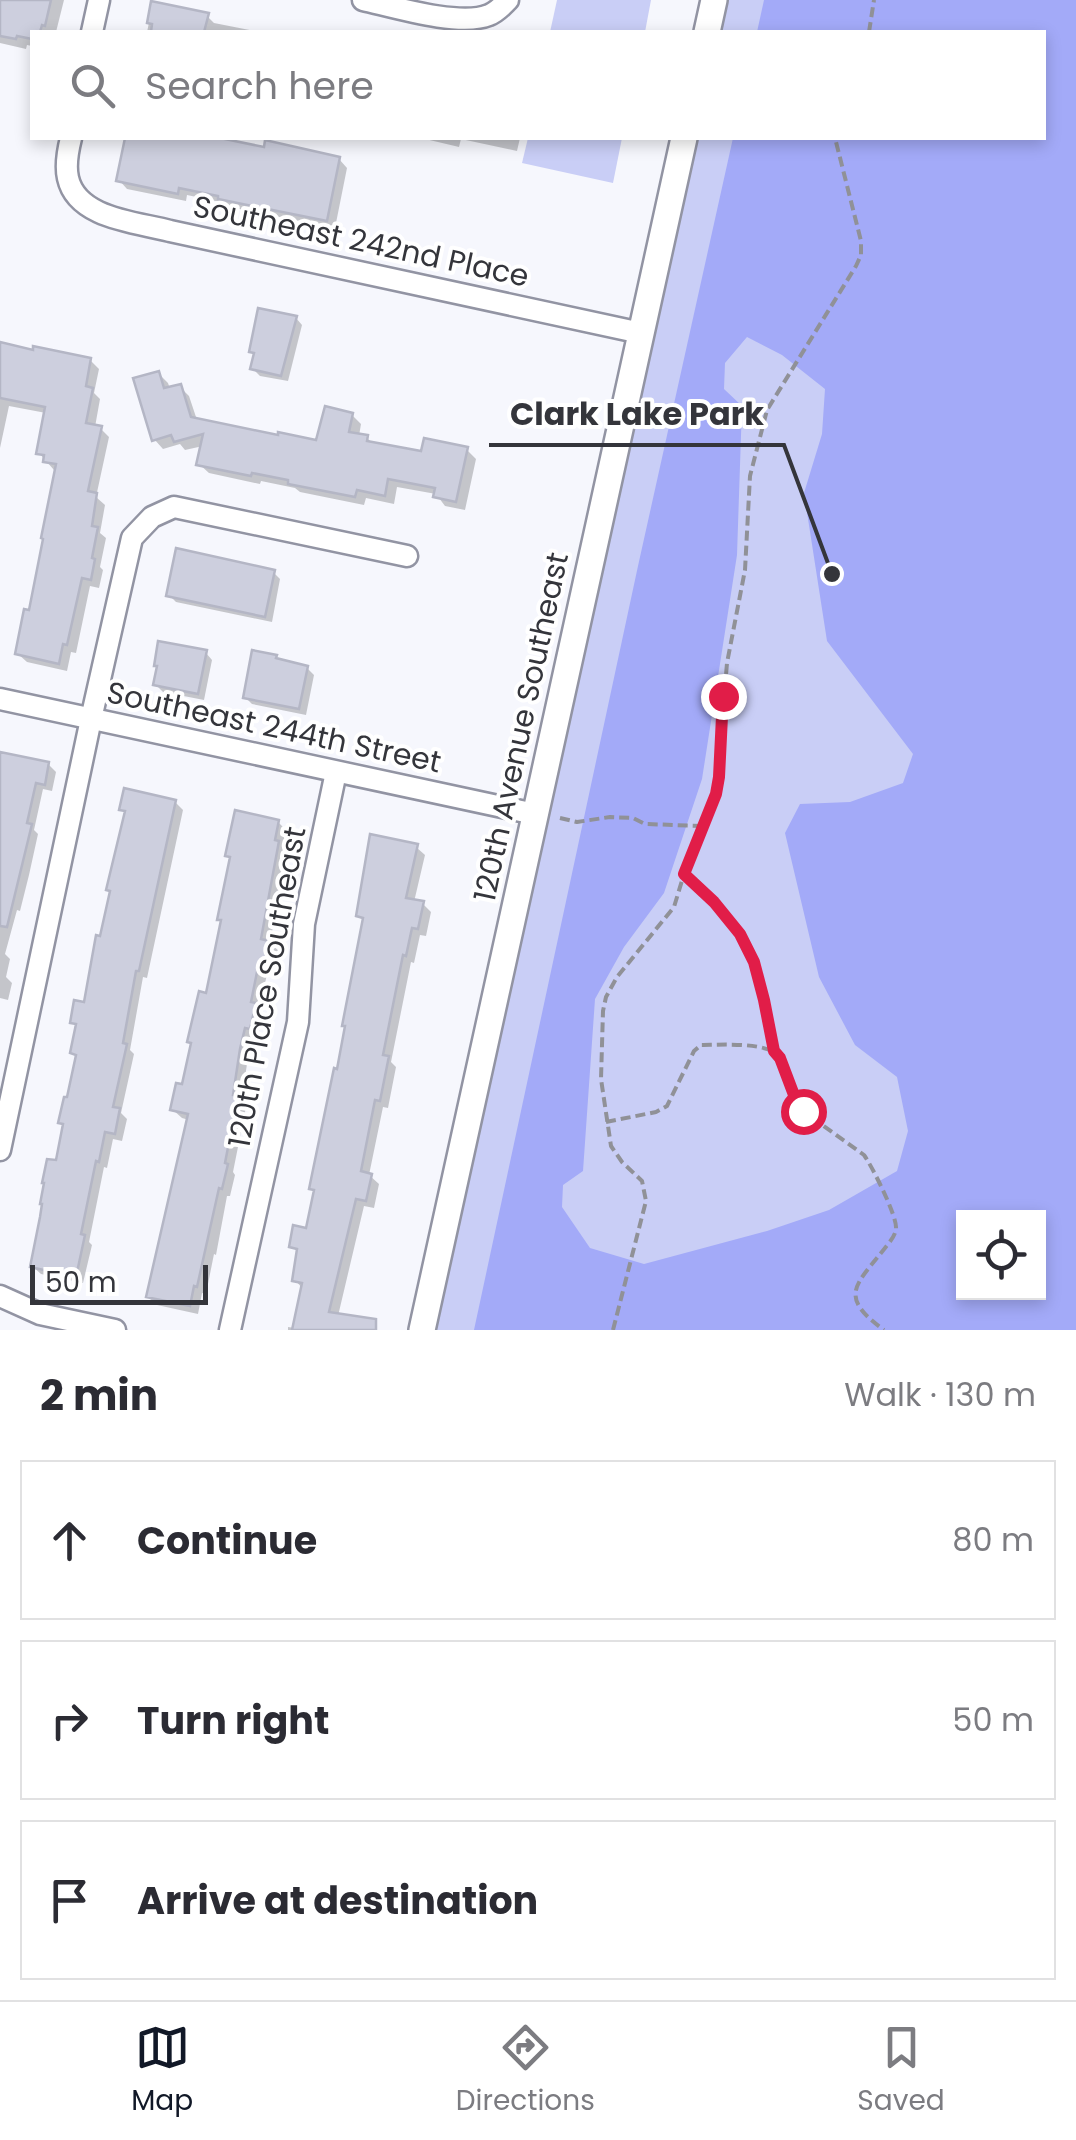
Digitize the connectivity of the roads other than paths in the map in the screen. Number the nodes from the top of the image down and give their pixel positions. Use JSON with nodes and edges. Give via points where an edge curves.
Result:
{"nodes":[{"id":1,"x":99,"y":0,"type":"edge"},
{"id":2,"x":363,"y":0,"type":"edge"},
{"id":3,"x":508,"y":0,"type":"edge"},
{"id":4,"x":714,"y":0,"type":"edge"},
{"id":5,"x":92,"y":30,"type":"edge"},
{"id":6,"x":707,"y":30,"type":"edge"},
{"id":7,"x":71,"y":140,"type":"edge"},
{"id":8,"x":684,"y":140,"type":"edge"},
{"id":9,"x":641,"y":333,"type":"junction"},
{"id":10,"x":407,"y":556,"type":"dead end"},
{"id":11,"x":0,"y":699,"type":"edge"},
{"id":12,"x":90,"y":719,"type":"junction"},
{"id":13,"x":336,"y":772,"type":"junction"},
{"id":14,"x":543,"y":815,"type":"junction"},
{"id":15,"x":0,"y":1150,"type":"edge"},
{"id":16,"x":0,"y":1296,"type":"edge"},
{"id":17,"x":115,"y":1330,"type":"edge"},
{"id":18,"x":230,"y":1330,"type":"edge"},
{"id":19,"x":422,"y":1330,"type":"edge"}],
"edges":[{"from":1,"to":5,"type":"street"},
{"from":2,"to":3,"type":"street","via":[[477,18]]},
{"from":4,"to":6,"type":"street"},
{"from":7,"to":9,"type":"street","name":"Southeast 242nd Place","via":[[68,180],[83,204],[101,213]]},
{"from":8,"to":9,"type":"street","name":"120th Avenue Southeast"},
{"from":9,"to":14,"type":"street","name":"120th Avenue Southeast"},
{"from":10,"to":12,"type":"street","via":[[174,508],[152,516],[132,538]]},
{"from":11,"to":12,"type":"street","name":"Southeast 244th Street"},
{"from":12,"to":13,"type":"street","name":"Southeast 244th Street"},
{"from":12,"to":15,"type":"street"},
{"from":13,"to":14,"type":"street","name":"Southeast 244th Street"},
{"from":13,"to":18,"type":"street","name":"120th Place Southeast","via":[[304,924],[298,1022]]},
{"from":14,"to":19,"type":"street","name":"120th Avenue Southeast"},
{"from":16,"to":17,"type":"street","via":[[40,1314]]}]}
